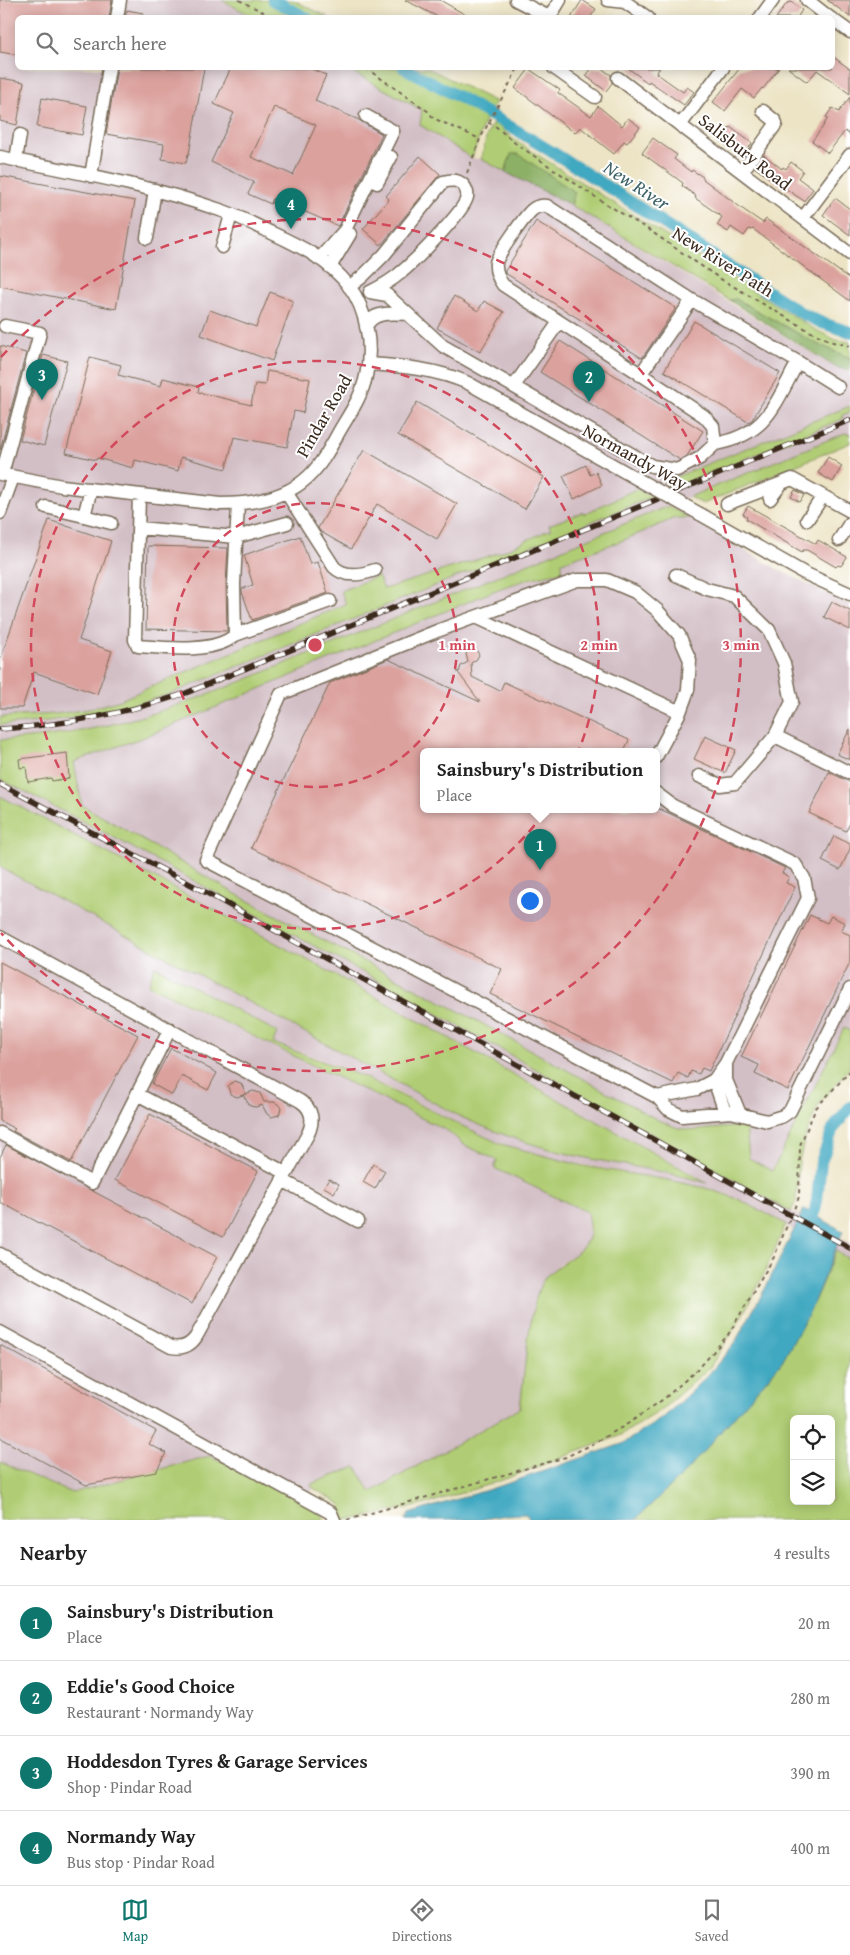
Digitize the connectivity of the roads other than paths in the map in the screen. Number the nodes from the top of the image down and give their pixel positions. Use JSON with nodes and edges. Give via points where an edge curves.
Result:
{"nodes":[{"id":1,"x":120,"y":0,"type":"edge"},
{"id":2,"x":516,"y":0,"type":"edge"},
{"id":3,"x":560,"y":0,"type":"edge"},
{"id":4,"x":608,"y":0,"type":"edge"},
{"id":5,"x":773,"y":0,"type":"edge"},
{"id":6,"x":807,"y":0,"type":"edge"},
{"id":7,"x":118,"y":15,"type":"edge"},
{"id":8,"x":545,"y":15,"type":"edge"},
{"id":9,"x":550,"y":15,"type":"edge"},
{"id":10,"x":644,"y":15,"type":"edge"},
{"id":11,"x":762,"y":15,"type":"edge"},
{"id":12,"x":827,"y":15,"type":"edge"},
{"id":13,"x":835,"y":21,"type":"edge"},
{"id":14,"x":850,"y":32,"type":"edge"},
{"id":15,"x":109,"y":70,"type":"edge"},
{"id":16,"x":557,"y":70,"type":"edge"},
{"id":17,"x":722,"y":70,"type":"edge"},
{"id":18,"x":618,"y":78,"type":"dead end"},
{"id":19,"x":596,"y":97,"type":"dead end"},
{"id":20,"x":763,"y":111,"type":"dead end"},
{"id":21,"x":366,"y":116,"type":"dead end"},
{"id":22,"x":681,"y":124,"type":"junction"},
{"id":23,"x":20,"y":135,"type":"dead end"},
{"id":24,"x":850,"y":155,"type":"edge"},
{"id":25,"x":0,"y":157,"type":"edge"},
{"id":26,"x":390,"y":157,"type":"dead end"},
{"id":27,"x":16,"y":160,"type":"junction"},
{"id":28,"x":742,"y":172,"type":"junction"},
{"id":29,"x":92,"y":176,"type":"junction"},
{"id":30,"x":155,"y":190,"type":"junction"},
{"id":31,"x":232,"y":215,"type":"junction"},
{"id":32,"x":803,"y":218,"type":"junction"},
{"id":33,"x":148,"y":238,"type":"dead end"},
{"id":34,"x":222,"y":247,"type":"dead end"},
{"id":35,"x":850,"y":254,"type":"edge"},
{"id":36,"x":319,"y":259,"type":"junction"},
{"id":37,"x":330,"y":267,"type":"junction"},
{"id":38,"x":352,"y":292,"type":"junction"},
{"id":39,"x":370,"y":292,"type":"junction"},
{"id":40,"x":692,"y":300,"type":"junction"},
{"id":41,"x":406,"y":314,"type":"junction"},
{"id":42,"x":559,"y":322,"type":"junction"},
{"id":43,"x":5,"y":326,"type":"dead end"},
{"id":44,"x":366,"y":327,"type":"junction"},
{"id":45,"x":798,"y":362,"type":"junction"},
{"id":46,"x":368,"y":364,"type":"junction"},
{"id":47,"x":640,"y":375,"type":"junction"},
{"id":48,"x":514,"y":386,"type":"junction"},
{"id":49,"x":838,"y":387,"type":"dead end"},
{"id":50,"x":715,"y":444,"type":"junction"},
{"id":51,"x":5,"y":475,"type":"edge"},
{"id":52,"x":782,"y":483,"type":"junction"},
{"id":53,"x":91,"y":490,"type":"junction"},
{"id":54,"x":286,"y":492,"type":"junction"},
{"id":55,"x":139,"y":496,"type":"junction"},
{"id":56,"x":823,"y":496,"type":"junction"},
{"id":57,"x":770,"y":499,"type":"dead end"},
{"id":58,"x":238,"y":504,"type":"junction"},
{"id":59,"x":727,"y":504,"type":"dead end"},
{"id":60,"x":46,"y":507,"type":"dead end"},
{"id":61,"x":850,"y":511,"type":"edge"},
{"id":62,"x":0,"y":512,"type":"edge"},
{"id":63,"x":84,"y":516,"type":"junction"},
{"id":64,"x":807,"y":520,"type":"dead end"},
{"id":65,"x":111,"y":523,"type":"dead end"},
{"id":66,"x":287,"y":523,"type":"dead end"},
{"id":67,"x":850,"y":523,"type":"edge"},
{"id":68,"x":139,"y":528,"type":"junction"},
{"id":69,"x":236,"y":537,"type":"junction"},
{"id":70,"x":839,"y":540,"type":"dead end"},
{"id":71,"x":375,"y":570,"type":"dead end"},
{"id":72,"x":676,"y":574,"type":"dead end"},
{"id":73,"x":850,"y":594,"type":"edge"},
{"id":74,"x":330,"y":601,"type":"dead end"},
{"id":75,"x":476,"y":617,"type":"junction"},
{"id":76,"x":235,"y":635,"type":"junction"},
{"id":77,"x":680,"y":712,"type":"junction"},
{"id":78,"x":776,"y":736,"type":"junction"},
{"id":79,"x":660,"y":750,"type":"edge"},
{"id":80,"x":850,"y":773,"type":"edge"},
{"id":81,"x":699,"y":776,"type":"dead end"},
{"id":82,"x":660,"y":796,"type":"edge"},
{"id":83,"x":0,"y":938,"type":"edge"},
{"id":84,"x":850,"y":990,"type":"edge"},
{"id":85,"x":170,"y":1029,"type":"junction"},
{"id":86,"x":726,"y":1063,"type":"junction"},
{"id":87,"x":714,"y":1080,"type":"junction"},
{"id":88,"x":137,"y":1094,"type":"junction"},
{"id":89,"x":657,"y":1096,"type":"junction"},
{"id":90,"x":725,"y":1112,"type":"junction"},
{"id":91,"x":740,"y":1114,"type":"junction"},
{"id":92,"x":0,"y":1133,"type":"edge"},
{"id":93,"x":284,"y":1177,"type":"junction"},
{"id":94,"x":358,"y":1221,"type":"dead end"},
{"id":95,"x":0,"y":1254,"type":"edge"},
{"id":96,"x":0,"y":1332,"type":"edge"},
{"id":97,"x":334,"y":1520,"type":"edge"}],
"edges":[{"from":1,"to":7,"type":"street"},
{"from":2,"to":8,"type":"street"},
{"from":3,"to":9,"type":"street"},
{"from":4,"to":10,"type":"street","via":[[625,2]]},
{"from":5,"to":11,"type":"street"},
{"from":6,"to":12,"type":"street"},
{"from":13,"to":14,"type":"street"},
{"from":15,"to":29,"type":"street"},
{"from":16,"to":19,"type":"street"},
{"from":17,"to":22,"type":"street"},
{"from":18,"to":22,"type":"street","name":"Salisbury Road"},
{"from":20,"to":28,"type":"street","via":[[776,124]]},
{"from":21,"to":36,"type":"street","via":[[393,131],[345,230]]},
{"from":22,"to":28,"type":"street","name":"Salisbury Road"},
{"from":23,"to":27,"type":"street"},
{"from":24,"to":32,"type":"street"},
{"from":25,"to":27,"type":"street","name":"Pindar Road"},
{"from":26,"to":37,"type":"street"},
{"from":27,"to":29,"type":"street","name":"Pindar Road"},
{"from":28,"to":32,"type":"street","name":"Salisbury Road"},
{"from":29,"to":30,"type":"street","name":"Pindar Road"},
{"from":30,"to":31,"type":"street","name":"Pindar Road"},
{"from":30,"to":33,"type":"street"},
{"from":31,"to":34,"type":"street"},
{"from":31,"to":36,"type":"street","name":"Pindar Road"},
{"from":32,"to":35,"type":"street","name":"Salisbury Road"},
{"from":36,"to":37,"type":"street","name":"Pindar Road"},
{"from":37,"to":38,"type":"street","name":"Pindar Road"},
{"from":38,"to":39,"type":"street"},
{"from":38,"to":39,"type":"street","via":[[443,182],[455,180],[461,183],[467,197],[465,202],[431,244],[401,274]]},
{"from":38,"to":44,"type":"street","name":"Pindar Road"},
{"from":39,"to":41,"type":"street","via":[[386,295]]},
{"from":40,"to":42,"type":"street","via":[[547,206],[540,205],[524,218],[496,261],[497,277],[503,285]]},
{"from":40,"to":45,"type":"street"},
{"from":40,"to":47,"type":"street"},
{"from":41,"to":44,"type":"street","via":[[377,316],[368,321]]},
{"from":41,"to":48,"type":"street","via":[[443,346]]},
{"from":42,"to":47,"type":"street"},
{"from":42,"to":48,"type":"street"},
{"from":43,"to":51,"type":"street","via":[[40,333]]},
{"from":44,"to":46,"type":"street","name":"Pindar Road"},
{"from":45,"to":49,"type":"street"},
{"from":45,"to":50,"type":"street","via":[[769,415],[757,428],[732,441]]},
{"from":46,"to":54,"type":"street","name":"Pindar Road","via":[[359,397],[323,459],[309,476]]},
{"from":46,"to":73,"type":"street","name":"Normandy Way","bridge":true,"via":[[429,370],[468,383],[804,573]]},
{"from":47,"to":50,"type":"street","via":[[704,416],[713,426]]},
{"from":48,"to":50,"type":"street","via":[[652,466],[676,470],[700,458]]},
{"from":51,"to":53,"type":"street","name":"Pindar Road"},
{"from":51,"to":62,"type":"street"},
{"from":52,"to":56,"type":"street","via":[[792,478]]},
{"from":52,"to":57,"type":"street"},
{"from":52,"to":59,"type":"street"},
{"from":53,"to":55,"type":"street","name":"Pindar Road"},
{"from":53,"to":63,"type":"street"},
{"from":54,"to":58,"type":"street","name":"Pindar Road"},
{"from":54,"to":71,"type":"street","via":[[339,572],[356,574]]},
{"from":55,"to":58,"type":"street","name":"Pindar Road"},
{"from":55,"to":68,"type":"street"},
{"from":56,"to":61,"type":"street"},
{"from":56,"to":64,"type":"street"},
{"from":58,"to":69,"type":"street"},
{"from":60,"to":63,"type":"street"},
{"from":63,"to":65,"type":"street"},
{"from":66,"to":69,"type":"street"},
{"from":67,"to":70,"type":"street"},
{"from":68,"to":69,"type":"street"},
{"from":68,"to":76,"type":"street","via":[[135,640],[138,646],[181,650],[227,642]]},
{"from":69,"to":76,"type":"street"},
{"from":72,"to":78,"type":"street","via":[[707,589],[734,596],[769,630],[784,663],[792,702]]},
{"from":74,"to":76,"type":"street"},
{"from":75,"to":77,"type":"street"},
{"from":75,"to":77,"type":"street","via":[[577,580],[607,580],[635,592],[657,610],[679,635],[690,660],[688,690]]},
{"from":75,"to":89,"type":"street","via":[[281,694],[206,860]]},
{"from":77,"to":79,"type":"street"},
{"from":78,"to":80,"type":"street"},
{"from":78,"to":81,"type":"street","via":[[736,783],[720,785]]},
{"from":82,"to":86,"type":"street","via":[[673,806],[795,864],[804,878],[808,898]]},
{"from":83,"to":85,"type":"street"},
{"from":84,"to":91,"type":"street","via":[[790,1111],[767,1121]]},
{"from":85,"to":88,"type":"street"},
{"from":85,"to":93,"type":"street","via":[[306,1104],[312,1119],[311,1127]]},
{"from":86,"to":87,"type":"street"},
{"from":86,"to":91,"type":"street","via":[[726,1080]]},
{"from":87,"to":89,"type":"street","via":[[697,1089]]},
{"from":87,"to":90,"type":"street"},
{"from":88,"to":92,"type":"street","via":[[92,1182]]},
{"from":88,"to":93,"type":"street"},
{"from":89,"to":90,"type":"street","via":[[668,1109],[682,1116]]},
{"from":90,"to":91,"type":"street"},
{"from":93,"to":94,"type":"street"},
{"from":93,"to":95,"type":"street","via":[[196,1337],[192,1343],[178,1348],[171,1348]]},
{"from":96,"to":97,"type":"street","via":[[331,1513]]}]}
